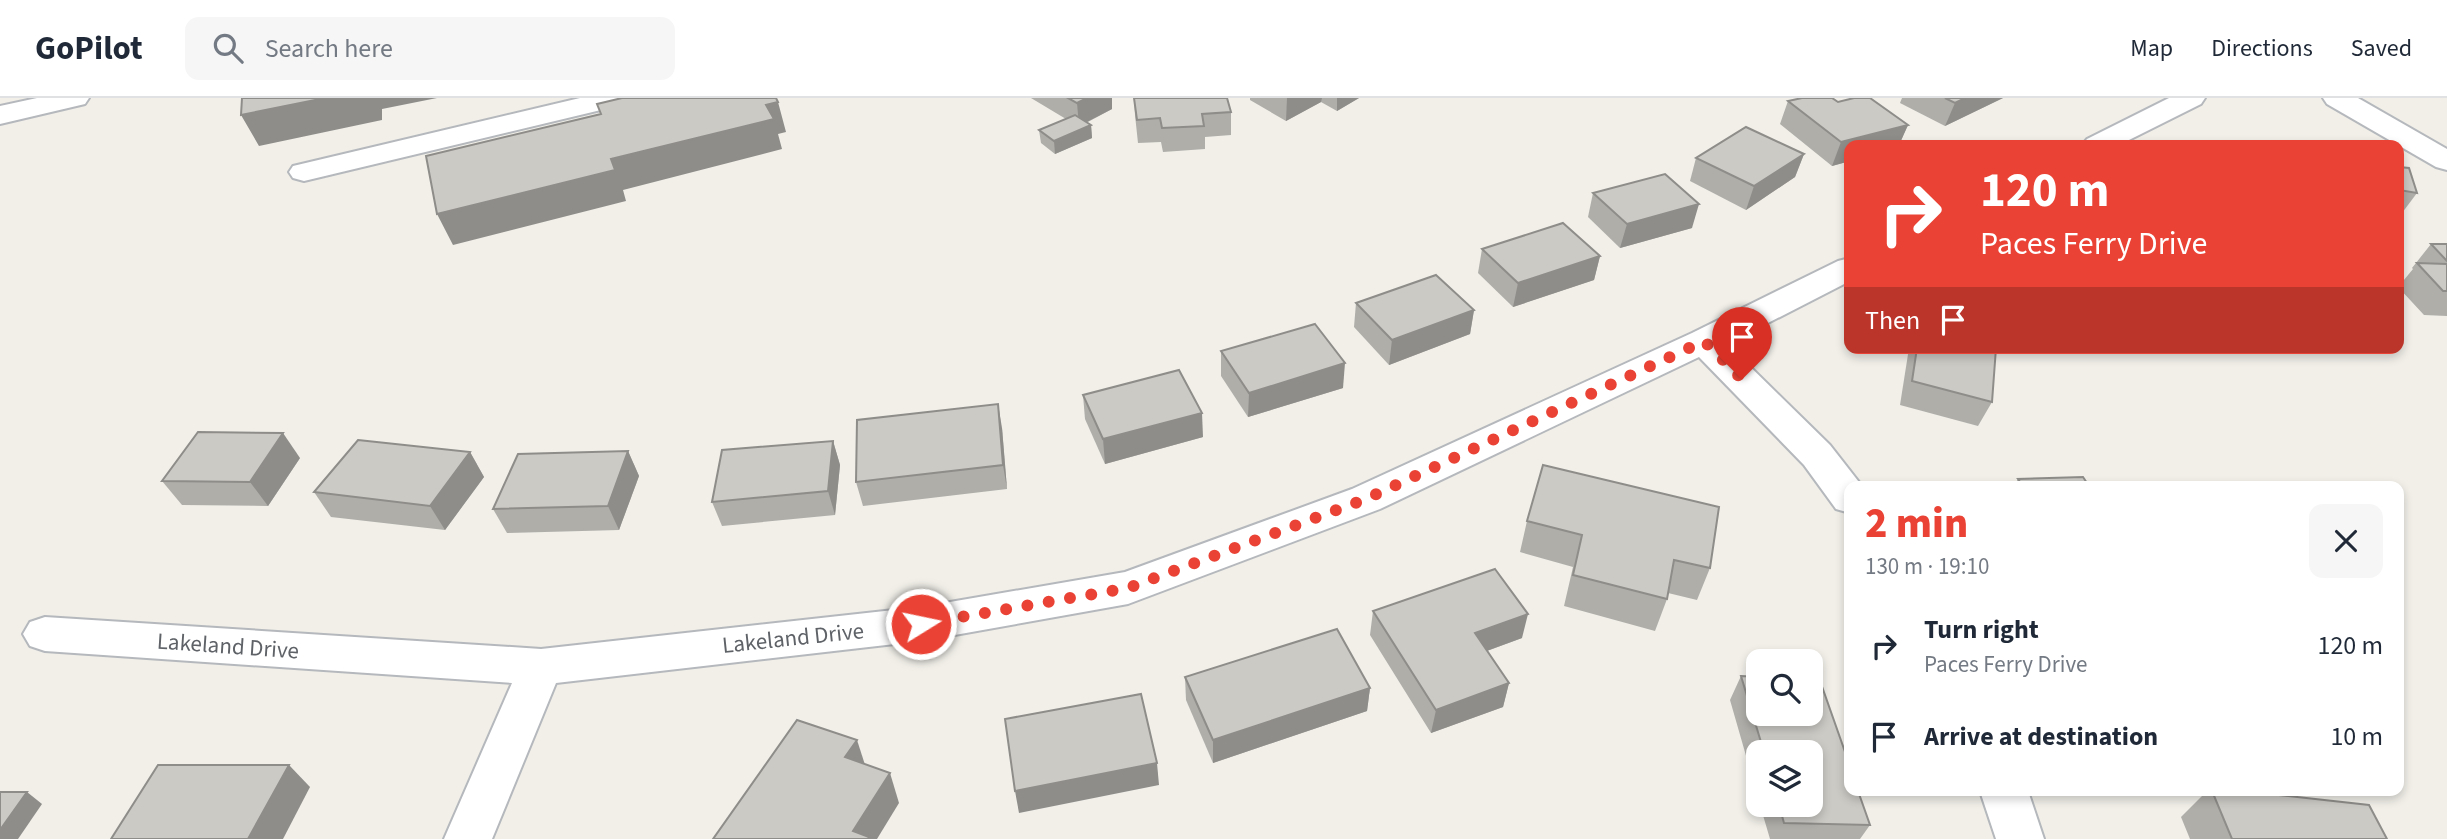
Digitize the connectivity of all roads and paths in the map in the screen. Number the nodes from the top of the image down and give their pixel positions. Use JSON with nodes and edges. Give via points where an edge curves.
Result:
{"nodes":[{"id":1,"x":75,"y":98,"type":"edge"},
{"id":2,"x":617,"y":98,"type":"edge"},
{"id":3,"x":2192,"y":98,"type":"edge"},
{"id":4,"x":2337,"y":98,"type":"edge"},
{"id":5,"x":0,"y":115,"type":"edge"},
{"id":6,"x":2107,"y":140,"type":"edge"},
{"id":7,"x":2447,"y":161,"type":"edge"},
{"id":8,"x":304,"y":172,"type":"dead end"},
{"id":9,"x":1844,"y":271,"type":"edge"},
{"id":10,"x":1704,"y":341,"type":"junction"},
{"id":11,"x":1844,"y":491,"type":"edge"},
{"id":12,"x":45,"y":634,"type":"dead end"},
{"id":13,"x":541,"y":667,"type":"junction"},
{"id":14,"x":2006,"y":796,"type":"edge"},
{"id":15,"x":468,"y":839,"type":"edge"},
{"id":16,"x":2020,"y":839,"type":"edge"}],
"edges":[{"from":1,"to":5,"type":"street"},
{"from":2,"to":8,"type":"street"},
{"from":3,"to":6,"type":"street"},
{"from":4,"to":7,"type":"street"},
{"from":9,"to":10,"type":"street","name":"Lakeland Drive"},
{"from":10,"to":11,"type":"street","via":[[1817,455]]},
{"from":10,"to":13,"type":"street","name":"Lakeland Drive","via":[[1366,499],[1128,588],[921,624]]},
{"from":12,"to":13,"type":"street","name":"Lakeland Drive"},
{"from":13,"to":15,"type":"street"},
{"from":14,"to":16,"type":"street"}]}
